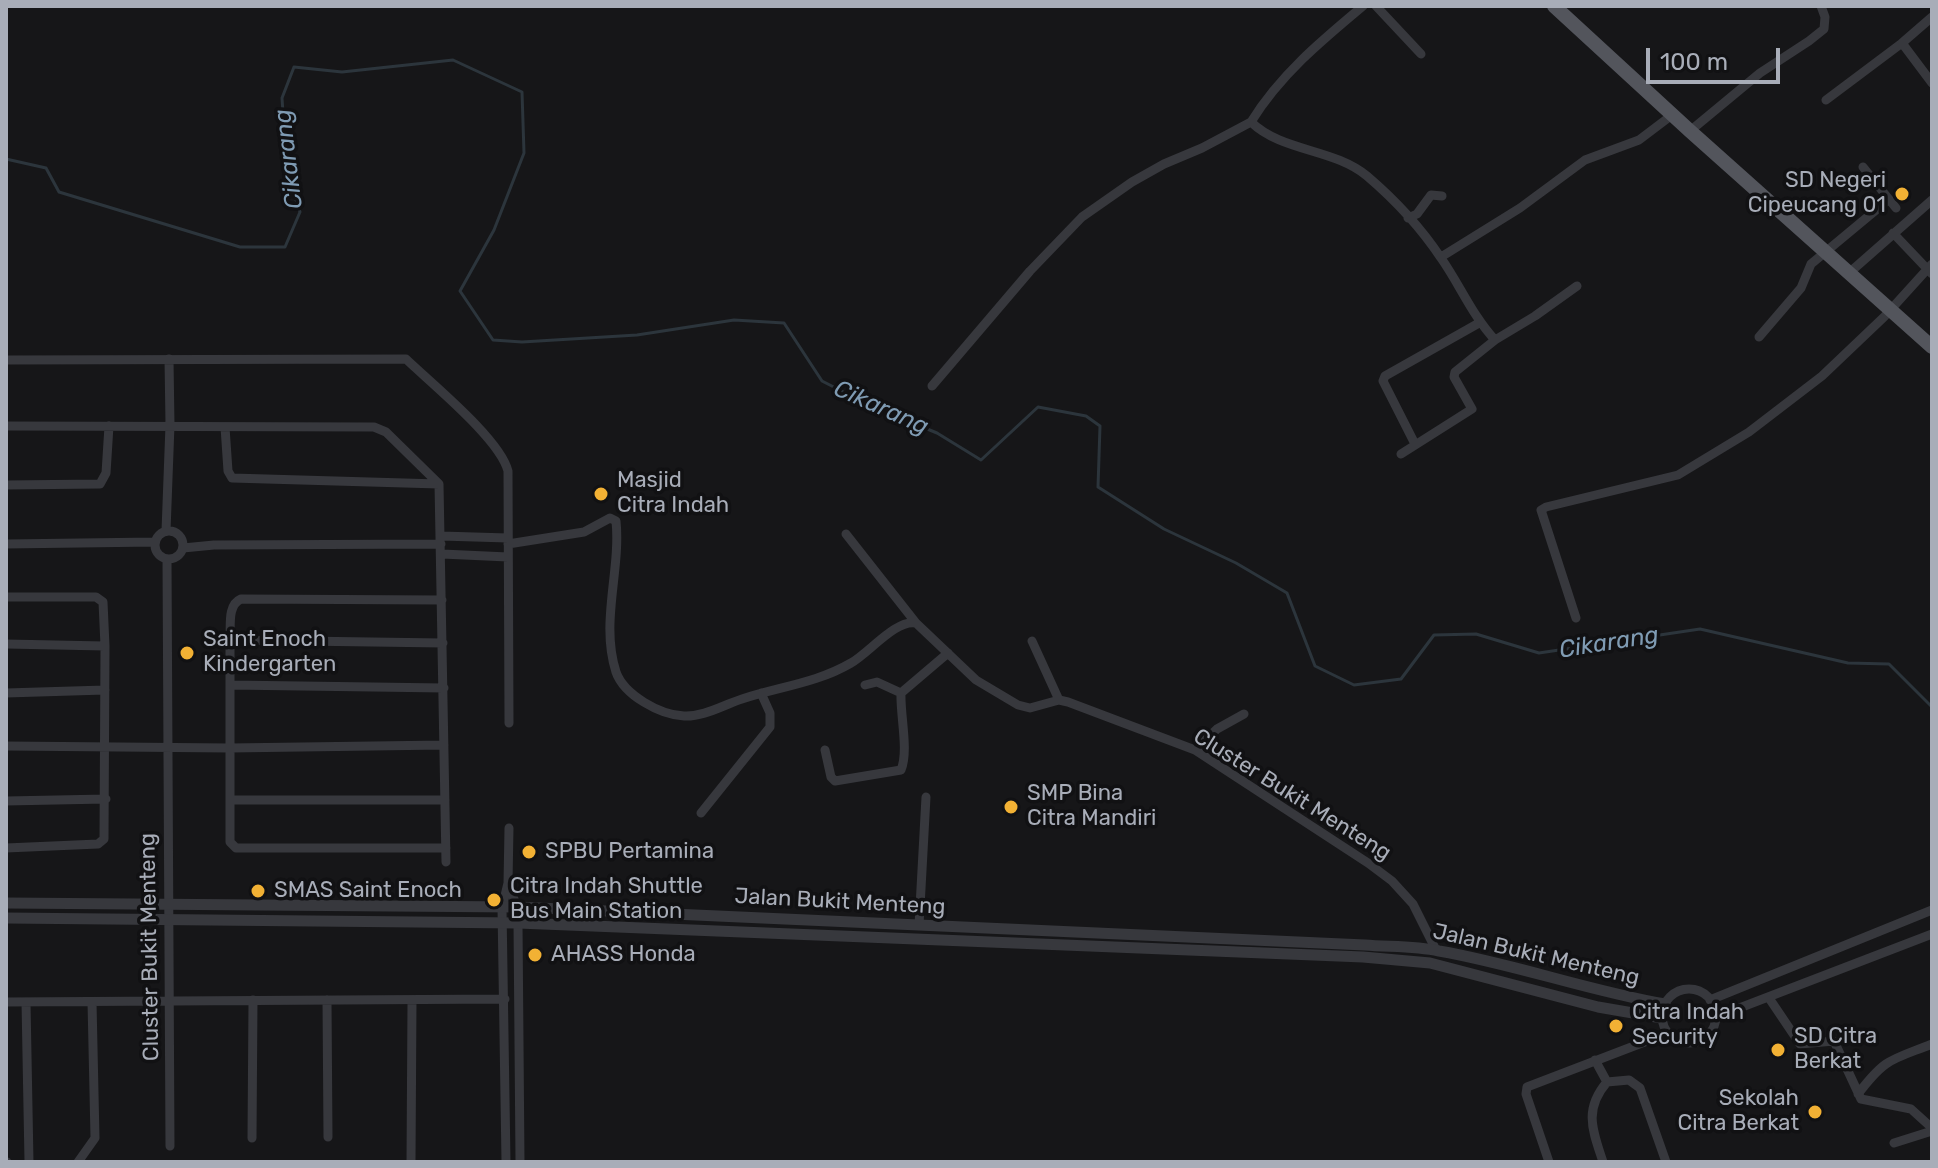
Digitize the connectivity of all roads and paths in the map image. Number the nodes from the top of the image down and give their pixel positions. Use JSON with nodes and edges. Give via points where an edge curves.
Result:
{"nodes":[{"id":1,"x":1363,"y":6,"type":"edge"},
{"id":2,"x":1376,"y":6,"type":"edge"},
{"id":3,"x":1554,"y":6,"type":"edge"},
{"id":4,"x":1821,"y":6,"type":"edge"},
{"id":5,"x":1932,"y":17,"type":"edge"},
{"id":6,"x":1902,"y":43,"type":"junction"},
{"id":7,"x":1421,"y":54,"type":"dead end"},
{"id":8,"x":1932,"y":83,"type":"edge"},
{"id":9,"x":1826,"y":100,"type":"dead end"},
{"id":10,"x":1672,"y":115,"type":"junction"},
{"id":11,"x":1251,"y":122,"type":"junction"},
{"id":12,"x":1690,"y":131,"type":"junction"},
{"id":13,"x":1863,"y":167,"type":"dead end"},
{"id":14,"x":1442,"y":196,"type":"dead end"},
{"id":15,"x":1932,"y":200,"type":"edge"},
{"id":16,"x":1408,"y":218,"type":"junction"},
{"id":17,"x":1893,"y":233,"type":"junction"},
{"id":18,"x":1825,"y":253,"type":"junction"},
{"id":19,"x":1441,"y":257,"type":"junction"},
{"id":20,"x":1930,"y":268,"type":"edge"},
{"id":21,"x":1849,"y":273,"type":"junction"},
{"id":22,"x":1577,"y":286,"type":"dead end"},
{"id":23,"x":1890,"y":310,"type":"junction"},
{"id":24,"x":1479,"y":323,"type":"junction"},
{"id":25,"x":1759,"y":337,"type":"dead end"},
{"id":26,"x":1495,"y":340,"type":"junction"},
{"id":27,"x":1932,"y":347,"type":"edge"},
{"id":28,"x":169,"y":359,"type":"junction"},
{"id":29,"x":6,"y":360,"type":"edge"},
{"id":30,"x":932,"y":386,"type":"dead end"},
{"id":31,"x":170,"y":425,"type":"junction"},
{"id":32,"x":6,"y":426,"type":"edge"},
{"id":33,"x":109,"y":426,"type":"junction"},
{"id":34,"x":225,"y":427,"type":"junction"},
{"id":35,"x":1415,"y":444,"type":"junction"},
{"id":36,"x":1401,"y":454,"type":"dead end"},
{"id":37,"x":439,"y":484,"type":"junction"},
{"id":38,"x":6,"y":485,"type":"edge"},
{"id":39,"x":166,"y":531,"type":"junction"},
{"id":40,"x":846,"y":534,"type":"dead end"},
{"id":41,"x":508,"y":541,"type":"junction"},
{"id":42,"x":155,"y":542,"type":"junction"},
{"id":43,"x":6,"y":544,"type":"edge"},
{"id":44,"x":441,"y":545,"type":"junction"},
{"id":45,"x":183,"y":548,"type":"junction"},
{"id":46,"x":508,"y":557,"type":"junction"},
{"id":47,"x":167,"y":559,"type":"junction"},
{"id":48,"x":6,"y":597,"type":"edge"},
{"id":49,"x":442,"y":600,"type":"junction"},
{"id":50,"x":1576,"y":618,"type":"dead end"},
{"id":51,"x":916,"y":623,"type":"junction"},
{"id":52,"x":230,"y":640,"type":"junction"},
{"id":53,"x":1032,"y":641,"type":"dead end"},
{"id":54,"x":443,"y":643,"type":"junction"},
{"id":55,"x":6,"y":644,"type":"edge"},
{"id":56,"x":105,"y":646,"type":"junction"},
{"id":57,"x":948,"y":653,"type":"junction"},
{"id":58,"x":230,"y":685,"type":"junction"},
{"id":59,"x":865,"y":685,"type":"dead end"},
{"id":60,"x":444,"y":688,"type":"junction"},
{"id":61,"x":105,"y":690,"type":"junction"},
{"id":62,"x":6,"y":693,"type":"edge"},
{"id":63,"x":761,"y":693,"type":"junction"},
{"id":64,"x":901,"y":693,"type":"junction"},
{"id":65,"x":1059,"y":700,"type":"junction"},
{"id":66,"x":1244,"y":714,"type":"dead end"},
{"id":67,"x":509,"y":723,"type":"dead end"},
{"id":68,"x":105,"y":745,"type":"junction"},
{"id":69,"x":444,"y":745,"type":"junction"},
{"id":70,"x":6,"y":746,"type":"edge"},
{"id":71,"x":167,"y":747,"type":"junction"},
{"id":72,"x":230,"y":748,"type":"junction"},
{"id":73,"x":825,"y":750,"type":"dead end"},
{"id":74,"x":1195,"y":750,"type":"junction"},
{"id":75,"x":926,"y":797,"type":"dead end"},
{"id":76,"x":106,"y":799,"type":"junction"},
{"id":77,"x":230,"y":800,"type":"junction"},
{"id":78,"x":445,"y":800,"type":"junction"},
{"id":79,"x":6,"y":801,"type":"edge"},
{"id":80,"x":701,"y":813,"type":"dead end"},
{"id":81,"x":509,"y":828,"type":"dead end"},
{"id":82,"x":6,"y":848,"type":"edge"},
{"id":83,"x":446,"y":848,"type":"junction"},
{"id":84,"x":446,"y":862,"type":"dead end"},
{"id":85,"x":508,"y":883,"type":"junction"},
{"id":86,"x":6,"y":903,"type":"edge"},
{"id":87,"x":167,"y":904,"type":"junction"},
{"id":88,"x":517,"y":907,"type":"junction"},
{"id":89,"x":502,"y":908,"type":"junction"},
{"id":90,"x":1932,"y":910,"type":"edge"},
{"id":91,"x":6,"y":918,"type":"edge"},
{"id":92,"x":167,"y":919,"type":"junction"},
{"id":93,"x":502,"y":923,"type":"junction"},
{"id":94,"x":518,"y":923,"type":"junction"},
{"id":95,"x":919,"y":925,"type":"junction"},
{"id":96,"x":1932,"y":934,"type":"edge"},
{"id":97,"x":1436,"y":950,"type":"junction"},
{"id":98,"x":1769,"y":998,"type":"junction"},
{"id":99,"x":505,"y":999,"type":"junction"},
{"id":100,"x":253,"y":1000,"type":"junction"},
{"id":101,"x":327,"y":1000,"type":"junction"},
{"id":102,"x":1710,"y":1000,"type":"junction"},
{"id":103,"x":170,"y":1001,"type":"junction"},
{"id":104,"x":412,"y":1001,"type":"junction"},
{"id":105,"x":6,"y":1002,"type":"edge"},
{"id":106,"x":26,"y":1002,"type":"junction"},
{"id":107,"x":92,"y":1002,"type":"junction"},
{"id":108,"x":1665,"y":1004,"type":"junction"},
{"id":109,"x":1716,"y":1017,"type":"junction"},
{"id":110,"x":1662,"y":1018,"type":"junction"},
{"id":111,"x":1668,"y":1033,"type":"junction"},
{"id":112,"x":1932,"y":1044,"type":"edge"},
{"id":113,"x":1595,"y":1060,"type":"junction"},
{"id":114,"x":1607,"y":1082,"type":"junction"},
{"id":115,"x":1858,"y":1094,"type":"junction"},
{"id":116,"x":1932,"y":1130,"type":"edge"},
{"id":117,"x":328,"y":1137,"type":"dead end"},
{"id":118,"x":252,"y":1138,"type":"dead end"},
{"id":119,"x":1894,"y":1143,"type":"dead end"},
{"id":120,"x":170,"y":1146,"type":"dead end"},
{"id":121,"x":29,"y":1162,"type":"edge"},
{"id":122,"x":78,"y":1162,"type":"edge"},
{"id":123,"x":411,"y":1162,"type":"edge"},
{"id":124,"x":506,"y":1162,"type":"edge"},
{"id":125,"x":520,"y":1162,"type":"edge"},
{"id":126,"x":1549,"y":1162,"type":"edge"},
{"id":127,"x":1603,"y":1162,"type":"edge"},
{"id":128,"x":1666,"y":1162,"type":"edge"}],
"edges":[{"from":1,"to":11,"type":"street","via":[[1314,47],[1264,100]]},
{"from":2,"to":7,"type":"street"},
{"from":3,"to":10,"type":"main road"},
{"from":4,"to":12,"type":"street","via":[[1824,29]]},
{"from":5,"to":6,"type":"street"},
{"from":6,"to":8,"type":"street"},
{"from":6,"to":9,"type":"street"},
{"from":10,"to":12,"type":"main road"},
{"from":10,"to":19,"type":"street","via":[[1631,144],[1585,160]]},
{"from":11,"to":16,"type":"street","via":[[1268,135],[1349,164]]},
{"from":11,"to":30,"type":"street","via":[[1143,176],[1082,217]]},
{"from":12,"to":18,"type":"main road"},
{"from":13,"to":18,"type":"street","via":[[1892,204]]},
{"from":14,"to":16,"type":"street","via":[[1431,195]]},
{"from":15,"to":17,"type":"street"},
{"from":16,"to":19,"type":"street"},
{"from":17,"to":20,"type":"street"},
{"from":17,"to":21,"type":"street"},
{"from":18,"to":21,"type":"main road"},
{"from":18,"to":25,"type":"street","via":[[1811,264],[1801,288]]},
{"from":19,"to":24,"type":"street"},
{"from":20,"to":23,"type":"street"},
{"from":21,"to":23,"type":"main road"},
{"from":22,"to":26,"type":"street"},
{"from":23,"to":27,"type":"main road"},
{"from":23,"to":50,"type":"street","via":[[1822,376],[1691,470],[1541,510]]},
{"from":24,"to":26,"type":"street"},
{"from":24,"to":35,"type":"street","via":[[1385,376]]},
{"from":26,"to":35,"type":"street","via":[[1455,372],[1472,409]]},
{"from":28,"to":29,"type":"street"},
{"from":28,"to":31,"type":"street"},
{"from":28,"to":41,"type":"street","via":[[406,359],[486,436],[506,463]]},
{"from":31,"to":33,"type":"street"},
{"from":31,"to":34,"type":"street"},
{"from":31,"to":39,"type":"street"},
{"from":32,"to":33,"type":"street"},
{"from":33,"to":38,"type":"street","via":[[106,473],[100,484]]},
{"from":34,"to":37,"type":"street","via":[[381,429]]},
{"from":34,"to":37,"type":"street","via":[[229,474],[236,479]]},
{"from":35,"to":36,"type":"street"},
{"from":37,"to":44,"type":"street"},
{"from":39,"to":42,"type":"street"},
{"from":39,"to":45,"type":"street","via":[[180,537]]},
{"from":40,"to":51,"type":"street","name":"Cluster Bukit Menteng"},
{"from":41,"to":44,"type":"street"},
{"from":41,"to":46,"type":"street"},
{"from":41,"to":63,"type":"street","via":[[584,532],[613,519],[610,637],[623,686],[663,711],[685,717]]},
{"from":42,"to":43,"type":"street"},
{"from":42,"to":47,"type":"street","via":[[157,553]]},
{"from":44,"to":45,"type":"street"},
{"from":44,"to":46,"type":"street"},
{"from":44,"to":49,"type":"street"},
{"from":45,"to":47,"type":"street","via":[[177,557]]},
{"from":46,"to":67,"type":"street"},
{"from":47,"to":71,"type":"street","name":"Cluster Bukit Menteng"},
{"from":48,"to":56,"type":"street","name":"Cluster Bukit Menteng","via":[[100,598]]},
{"from":49,"to":52,"type":"street","via":[[241,599],[232,608]]},
{"from":49,"to":54,"type":"street"},
{"from":51,"to":57,"type":"street","name":"Cluster Bukit Menteng"},
{"from":51,"to":63,"type":"street","via":[[902,624],[852,663],[806,683]]},
{"from":52,"to":54,"type":"street"},
{"from":52,"to":58,"type":"street"},
{"from":53,"to":65,"type":"street"},
{"from":54,"to":60,"type":"street"},
{"from":55,"to":56,"type":"street"},
{"from":56,"to":61,"type":"street","name":"Cluster Bukit Menteng"},
{"from":57,"to":64,"type":"street"},
{"from":57,"to":65,"type":"street","name":"Cluster Bukit Menteng","via":[[976,680],[1023,708]]},
{"from":58,"to":60,"type":"street"},
{"from":58,"to":72,"type":"street"},
{"from":59,"to":64,"type":"street","via":[[877,682]]},
{"from":60,"to":69,"type":"street"},
{"from":61,"to":62,"type":"street"},
{"from":61,"to":68,"type":"street","name":"Cluster Bukit Menteng"},
{"from":63,"to":80,"type":"street","via":[[770,727]]},
{"from":64,"to":73,"type":"street","via":[[901,770],[835,781]]},
{"from":65,"to":74,"type":"street","name":"Cluster Bukit Menteng"},
{"from":66,"to":74,"type":"street"},
{"from":68,"to":70,"type":"street"},
{"from":68,"to":71,"type":"street"},
{"from":68,"to":76,"type":"street","name":"Cluster Bukit Menteng"},
{"from":69,"to":72,"type":"street"},
{"from":69,"to":78,"type":"street"},
{"from":71,"to":72,"type":"street"},
{"from":71,"to":87,"type":"street","name":"Cluster Bukit Menteng"},
{"from":72,"to":77,"type":"street"},
{"from":74,"to":97,"type":"street","name":"Cluster Bukit Menteng","via":[[1392,881],[1418,911]]},
{"from":75,"to":95,"type":"street"},
{"from":76,"to":79,"type":"street"},
{"from":76,"to":82,"type":"street","name":"Cluster Bukit Menteng","via":[[104,839],[98,844]]},
{"from":77,"to":78,"type":"street"},
{"from":77,"to":83,"type":"street","via":[[230,842],[236,848]]},
{"from":78,"to":83,"type":"street"},
{"from":81,"to":85,"type":"street"},
{"from":83,"to":84,"type":"street"},
{"from":85,"to":88,"type":"street"},
{"from":85,"to":89,"type":"street"},
{"from":86,"to":87,"type":"street","name":"Jalan Bukit Menteng"},
{"from":87,"to":89,"type":"street","name":"Jalan Bukit Menteng"},
{"from":87,"to":92,"type":"street","name":"Cluster Bukit Menteng"},
{"from":88,"to":89,"type":"street","name":"Jalan Bukit Menteng"},
{"from":88,"to":94,"type":"street"},
{"from":88,"to":95,"type":"street","name":"Jalan Bukit Menteng"},
{"from":89,"to":93,"type":"street"},
{"from":90,"to":102,"type":"street"},
{"from":91,"to":92,"type":"street","name":"Jalan Bukit Menteng"},
{"from":92,"to":93,"type":"street","name":"Jalan Bukit Menteng"},
{"from":92,"to":103,"type":"street","name":"Cluster Bukit Menteng"},
{"from":93,"to":94,"type":"street","name":"Jalan Bukit Menteng"},
{"from":93,"to":99,"type":"street"},
{"from":94,"to":110,"type":"street","name":"Jalan Bukit Menteng","via":[[1377,958],[1430,963],[1598,1007]]},
{"from":94,"to":125,"type":"street"},
{"from":95,"to":97,"type":"street","name":"Jalan Bukit Menteng"},
{"from":96,"to":98,"type":"street"},
{"from":97,"to":108,"type":"street","name":"Jalan Bukit Menteng"},
{"from":98,"to":109,"type":"street"},
{"from":98,"to":115,"type":"street","via":[[1800,1044],[1834,1041]]},
{"from":99,"to":104,"type":"street"},
{"from":99,"to":124,"type":"street"},
{"from":100,"to":101,"type":"street"},
{"from":100,"to":103,"type":"street"},
{"from":100,"to":118,"type":"street"},
{"from":101,"to":104,"type":"street"},
{"from":101,"to":117,"type":"street"},
{"from":102,"to":108,"type":"street","name":"Jalan Bukit Menteng","via":[[1695,990],[1683,990]]},
{"from":102,"to":109,"type":"street"},
{"from":103,"to":107,"type":"street"},
{"from":103,"to":120,"type":"street","name":"Cluster Bukit Menteng"},
{"from":104,"to":123,"type":"street"},
{"from":105,"to":106,"type":"street"},
{"from":106,"to":107,"type":"street"},
{"from":106,"to":121,"type":"street"},
{"from":107,"to":122,"type":"street","via":[[95,1138]]},
{"from":108,"to":110,"type":"street","name":"Jalan Bukit Menteng"},
{"from":109,"to":111,"type":"street","via":[[1700,1041],[1683,1042]]},
{"from":110,"to":111,"type":"street"},
{"from":111,"to":113,"type":"street"},
{"from":112,"to":115,"type":"street","via":[[1890,1060]]},
{"from":113,"to":114,"type":"street"},
{"from":113,"to":126,"type":"street","via":[[1525,1090]]},
{"from":114,"to":127,"type":"street","via":[[1597,1096],[1591,1124]]},
{"from":114,"to":128,"type":"street","via":[[1629,1080],[1640,1088]]},
{"from":115,"to":116,"type":"street","via":[[1864,1101],[1911,1109]]},
{"from":116,"to":119,"type":"street"}]}
